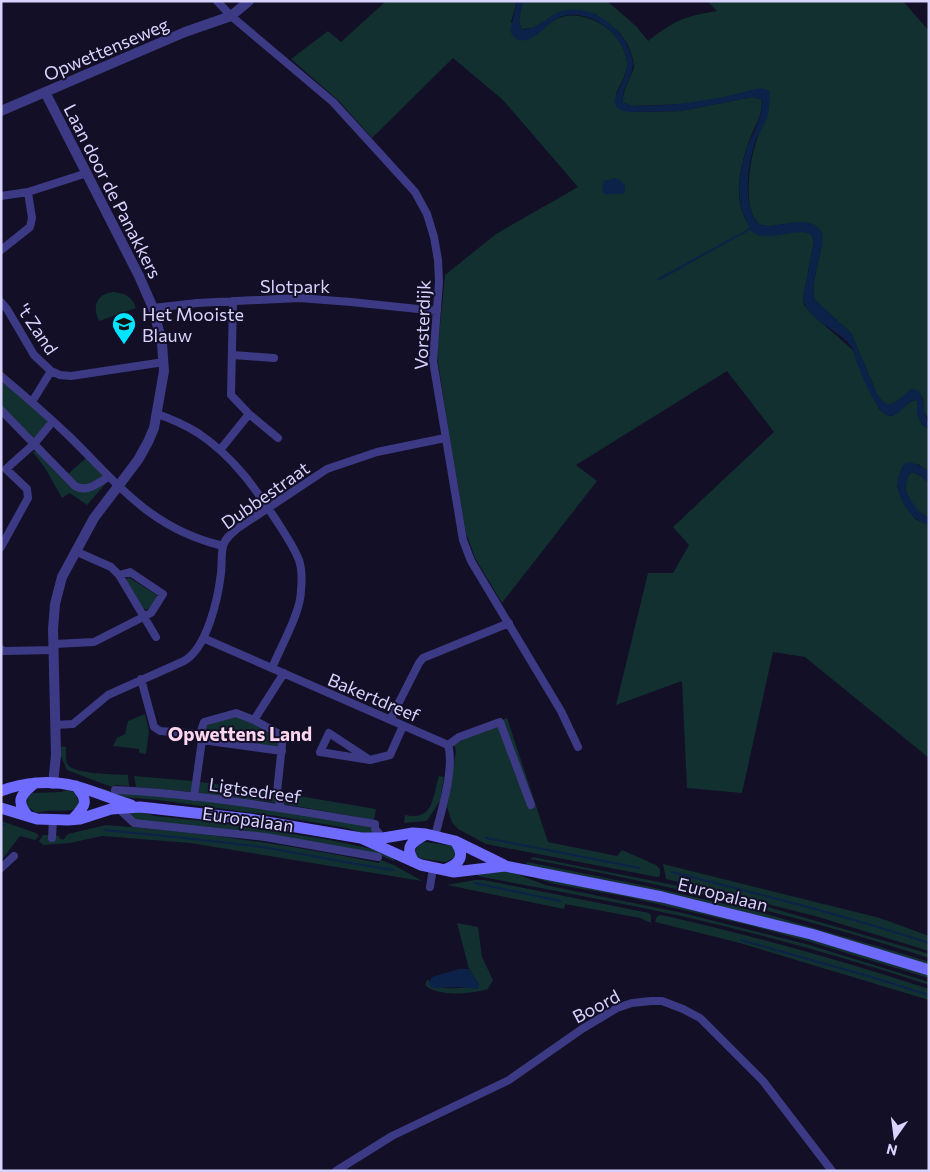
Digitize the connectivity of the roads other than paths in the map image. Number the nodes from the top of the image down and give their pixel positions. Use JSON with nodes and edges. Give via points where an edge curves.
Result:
{"nodes":[{"id":1,"x":217,"y":1,"type":"edge"},
{"id":2,"x":248,"y":1,"type":"edge"},
{"id":3,"x":231,"y":16,"type":"junction"},
{"id":4,"x":45,"y":92,"type":"junction"},
{"id":5,"x":1,"y":111,"type":"edge"},
{"id":6,"x":87,"y":173,"type":"junction"},
{"id":7,"x":28,"y":192,"type":"junction"},
{"id":8,"x":1,"y":196,"type":"edge"},
{"id":9,"x":1,"y":250,"type":"edge"},
{"id":10,"x":1,"y":302,"type":"edge"},
{"id":11,"x":233,"y":302,"type":"junction"},
{"id":12,"x":153,"y":308,"type":"junction"},
{"id":13,"x":437,"y":311,"type":"junction"},
{"id":14,"x":232,"y":355,"type":"junction"},
{"id":15,"x":274,"y":358,"type":"dead end"},
{"id":16,"x":164,"y":362,"type":"junction"},
{"id":17,"x":51,"y":372,"type":"junction"},
{"id":18,"x":1,"y":376,"type":"edge"},
{"id":19,"x":32,"y":402,"type":"junction"},
{"id":20,"x":1,"y":410,"type":"edge"},
{"id":21,"x":157,"y":414,"type":"junction"},
{"id":22,"x":249,"y":414,"type":"junction"},
{"id":23,"x":53,"y":421,"type":"junction"},
{"id":24,"x":278,"y":438,"type":"dead end"},
{"id":25,"x":445,"y":438,"type":"junction"},
{"id":26,"x":35,"y":444,"type":"junction"},
{"id":27,"x":220,"y":450,"type":"junction"},
{"id":28,"x":4,"y":471,"type":"edge"},
{"id":29,"x":108,"y":477,"type":"junction"},
{"id":30,"x":117,"y":486,"type":"junction"},
{"id":31,"x":268,"y":508,"type":"junction"},
{"id":32,"x":223,"y":546,"type":"junction"},
{"id":33,"x":1,"y":547,"type":"edge"},
{"id":34,"x":75,"y":551,"type":"junction"},
{"id":35,"x":119,"y":575,"type":"junction"},
{"id":36,"x":144,"y":616,"type":"junction"},
{"id":37,"x":509,"y":623,"type":"junction"},
{"id":38,"x":156,"y":637,"type":"dead end"},
{"id":39,"x":203,"y":638,"type":"junction"},
{"id":40,"x":54,"y":647,"type":"junction"},
{"id":41,"x":2,"y":652,"type":"edge"},
{"id":42,"x":272,"y":668,"type":"junction"},
{"id":43,"x":284,"y":673,"type":"junction"},
{"id":44,"x":141,"y":679,"type":"junction"},
{"id":45,"x":254,"y":720,"type":"junction"},
{"id":46,"x":390,"y":720,"type":"junction"},
{"id":47,"x":55,"y":725,"type":"junction"},
{"id":48,"x":403,"y":726,"type":"junction"},
{"id":49,"x":201,"y":737,"type":"junction"},
{"id":50,"x":448,"y":745,"type":"junction"},
{"id":51,"x":578,"y":747,"type":"dead end"},
{"id":52,"x":282,"y":751,"type":"junction"},
{"id":53,"x":370,"y":760,"type":"junction"},
{"id":54,"x":35,"y":783,"type":"junction"},
{"id":55,"x":53,"y":784,"type":"junction"},
{"id":56,"x":76,"y":786,"type":"junction"},
{"id":57,"x":114,"y":790,"type":"dead end"},
{"id":58,"x":1,"y":792,"type":"edge"},
{"id":59,"x":194,"y":796,"type":"junction"},
{"id":60,"x":531,"y":805,"type":"dead end"},
{"id":61,"x":140,"y":807,"type":"junction"},
{"id":62,"x":1,"y":808,"type":"edge"},
{"id":63,"x":118,"y":808,"type":"junction"},
{"id":64,"x":281,"y":808,"type":"junction"},
{"id":65,"x":28,"y":816,"type":"junction"},
{"id":66,"x":53,"y":819,"type":"junction"},
{"id":67,"x":73,"y":819,"type":"junction"},
{"id":68,"x":430,"y":835,"type":"junction"},
{"id":69,"x":52,"y":838,"type":"dead end"},
{"id":70,"x":361,"y":838,"type":"junction"},
{"id":71,"x":383,"y":838,"type":"junction"},
{"id":72,"x":455,"y":841,"type":"junction"},
{"id":73,"x":14,"y":856,"type":"dead end"},
{"id":74,"x":378,"y":858,"type":"dead end"},
{"id":75,"x":414,"y":862,"type":"junction"},
{"id":76,"x":505,"y":866,"type":"junction"},
{"id":77,"x":1,"y":868,"type":"edge"},
{"id":78,"x":439,"y":869,"type":"junction"},
{"id":79,"x":430,"y":887,"type":"dead end"},
{"id":80,"x":929,"y":970,"type":"edge"},
{"id":81,"x":336,"y":1171,"type":"edge"},
{"id":82,"x":832,"y":1171,"type":"edge"}],
"edges":[{"from":1,"to":3,"type":"street","name":"Vorsterdijk"},
{"from":2,"to":3,"type":"street","name":"Opwettenseweg"},
{"from":3,"to":4,"type":"street","name":"Opwettenseweg","via":[[185,32]]},
{"from":3,"to":13,"type":"street","name":"Vorsterdijk","via":[[333,102],[415,192],[427,214],[438,260]]},
{"from":4,"to":5,"type":"street","name":"Opwettenseweg"},
{"from":4,"to":6,"type":"street","name":"Laan door de Panakkers"},
{"from":6,"to":7,"type":"street"},
{"from":6,"to":12,"type":"street","name":"Laan door de Panakkers"},
{"from":7,"to":8,"type":"street"},
{"from":7,"to":9,"type":"street","via":[[32,218],[30,228]]},
{"from":10,"to":17,"type":"street","name":"'t Zand","via":[[34,355]]},
{"from":11,"to":12,"type":"street","name":"Slotpark"},
{"from":11,"to":13,"type":"street","name":"Slotpark","via":[[299,298]]},
{"from":11,"to":14,"type":"street"},
{"from":12,"to":16,"type":"street","name":"Laan door de Panakkers"},
{"from":13,"to":25,"type":"street","name":"Vorsterdijk","via":[[432,360]]},
{"from":14,"to":15,"type":"street"},
{"from":14,"to":22,"type":"street","via":[[231,395]]},
{"from":16,"to":17,"type":"street","via":[[71,376]]},
{"from":16,"to":21,"type":"street","name":"Laan door de Panakkers"},
{"from":17,"to":19,"type":"street"},
{"from":18,"to":19,"type":"street"},
{"from":19,"to":23,"type":"street"},
{"from":20,"to":26,"type":"street"},
{"from":21,"to":27,"type":"street","via":[[188,427]]},
{"from":21,"to":30,"type":"street","name":"Laan door de Panakkers","via":[[148,442]]},
{"from":22,"to":24,"type":"street"},
{"from":22,"to":27,"type":"street"},
{"from":23,"to":26,"type":"street"},
{"from":23,"to":29,"type":"street"},
{"from":25,"to":31,"type":"street","name":"Dubbestraat","via":[[377,452],[328,469]]},
{"from":25,"to":37,"type":"street","name":"Vorsterdijk","via":[[463,540],[471,561]]},
{"from":26,"to":28,"type":"street"},
{"from":26,"to":29,"type":"street","via":[[78,488],[88,488]]},
{"from":27,"to":31,"type":"street","via":[[243,472]]},
{"from":28,"to":33,"type":"street","via":[[27,489],[28,498]]},
{"from":29,"to":30,"type":"street"},
{"from":30,"to":32,"type":"street","via":[[159,521],[181,533]]},
{"from":30,"to":34,"type":"street","name":"Laan door de Panakkers","via":[[98,510]]},
{"from":31,"to":32,"type":"street","name":"Dubbestraat","via":[[229,535]]},
{"from":31,"to":42,"type":"street","via":[[299,560],[302,592]]},
{"from":32,"to":39,"type":"street","name":"Dubbestraat","via":[[216,601]]},
{"from":34,"to":35,"type":"street","via":[[111,567]]},
{"from":34,"to":40,"type":"street","name":"Laan door de Panakkers","via":[[62,577],[55,604]]},
{"from":35,"to":36,"type":"street"},
{"from":35,"to":36,"type":"street","via":[[130,572],[163,594],[151,613]]},
{"from":36,"to":38,"type":"street"},
{"from":36,"to":40,"type":"street","via":[[94,642]]},
{"from":37,"to":46,"type":"street","via":[[423,658]]},
{"from":37,"to":51,"type":"street","name":"Vorsterdijk","via":[[561,711]]},
{"from":39,"to":42,"type":"street","name":"Bakertdreef"},
{"from":39,"to":44,"type":"street","name":"Dubbestraat","via":[[188,659]]},
{"from":40,"to":41,"type":"street"},
{"from":40,"to":47,"type":"street","name":"Laan door de Panakkers"},
{"from":42,"to":43,"type":"street","name":"Bakertdreef"},
{"from":43,"to":45,"type":"street"},
{"from":43,"to":46,"type":"street","name":"Bakertdreef"},
{"from":44,"to":47,"type":"street","name":"Dubbestraat","via":[[108,695],[73,724]]},
{"from":44,"to":49,"type":"street","via":[[154,727]]},
{"from":45,"to":49,"type":"street","via":[[236,713],[204,722]]},
{"from":45,"to":52,"type":"street","via":[[283,736]]},
{"from":46,"to":48,"type":"street","name":"Bakertdreef"},
{"from":47,"to":55,"type":"street","name":"Laan door de Panakkers"},
{"from":48,"to":50,"type":"street","name":"Bakertdreef"},
{"from":48,"to":53,"type":"street","via":[[390,755]]},
{"from":49,"to":52,"type":"street"},
{"from":49,"to":59,"type":"street"},
{"from":50,"to":60,"type":"street","via":[[459,737],[500,722]]},
{"from":50,"to":68,"type":"street","via":[[451,754],[446,788]]},
{"from":52,"to":64,"type":"street","via":[[277,792]]},
{"from":53,"to":53,"type":"street","via":[[329,733],[320,752],[353,757]]},
{"from":54,"to":55,"type":"main road"},
{"from":54,"to":58,"type":"main road"},
{"from":54,"to":65,"type":"main road","via":[[21,798],[22,808]]},
{"from":55,"to":56,"type":"main road"},
{"from":56,"to":61,"type":"main road","name":"Europalaan"},
{"from":56,"to":67,"type":"main road","via":[[85,801]]},
{"from":57,"to":59,"type":"street","name":"Ligtsedreef"},
{"from":59,"to":64,"type":"street","name":"Ligtsedreef"},
{"from":61,"to":63,"type":"main road","name":"Europalaan"},
{"from":61,"to":70,"type":"main road","name":"Europalaan","via":[[249,819]]},
{"from":62,"to":65,"type":"main road"},
{"from":63,"to":67,"type":"main road","name":"Europalaan"},
{"from":63,"to":74,"type":"street","name":"Europalaan","via":[[134,823],[265,837]]},
{"from":64,"to":71,"type":"street","name":"Ligtsedreef","via":[[375,824]]},
{"from":65,"to":66,"type":"main road"},
{"from":66,"to":67,"type":"main road"},
{"from":66,"to":69,"type":"street"},
{"from":68,"to":71,"type":"main road","name":"Europalaan","via":[[413,833]]},
{"from":68,"to":72,"type":"main road"},
{"from":68,"to":75,"type":"main road","via":[[415,840],[410,846],[409,853]]},
{"from":70,"to":71,"type":"main road","name":"Europalaan"},
{"from":70,"to":75,"type":"main road","name":"Europalaan"},
{"from":72,"to":76,"type":"main road","name":"Europalaan"},
{"from":72,"to":78,"type":"main road","via":[[461,852],[460,859],[453,867]]},
{"from":73,"to":77,"type":"street"},
{"from":75,"to":78,"type":"main road"},
{"from":76,"to":78,"type":"main road","name":"Europalaan","via":[[454,872]]},
{"from":76,"to":80,"type":"main road","name":"Europalaan","via":[[724,911]]},
{"from":78,"to":79,"type":"street"},
{"from":81,"to":82,"type":"street","name":"Boord","via":[[392,1136],[509,1080],[617,1008],[651,1001],[662,1001],[700,1018],[763,1081]]}]}
